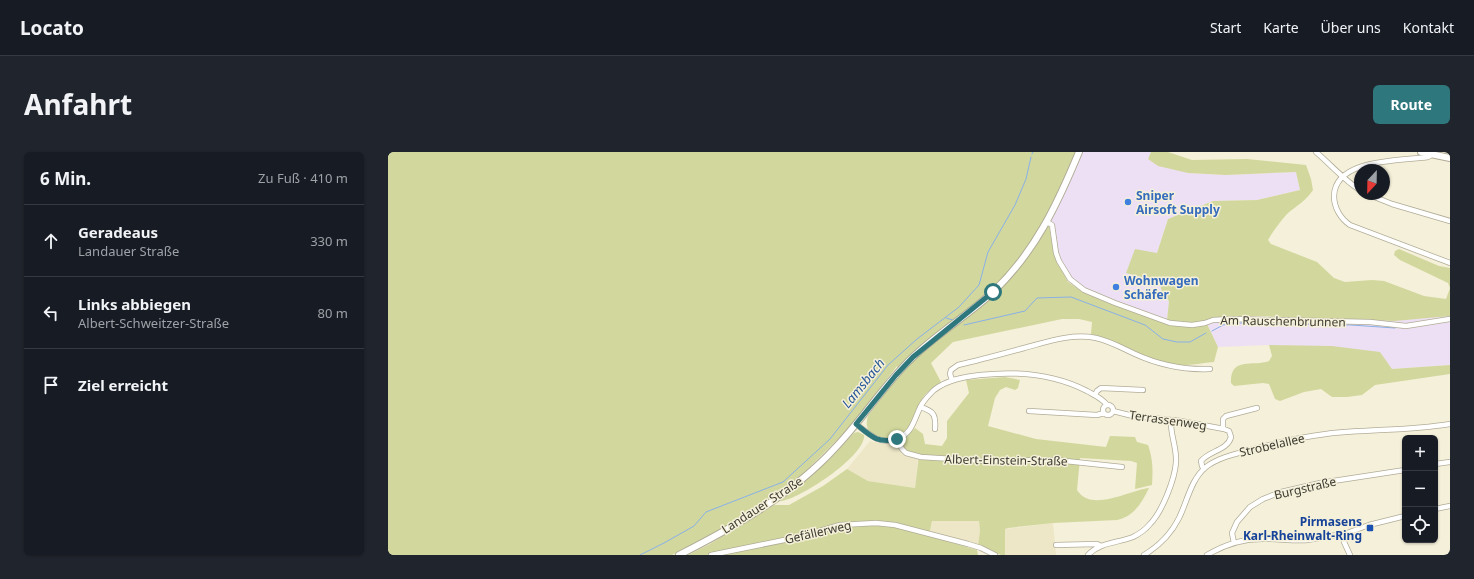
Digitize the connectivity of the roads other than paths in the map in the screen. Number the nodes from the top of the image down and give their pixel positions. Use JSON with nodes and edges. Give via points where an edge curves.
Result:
{"nodes":[{"id":1,"x":1080,"y":152,"type":"edge"},
{"id":2,"x":1316,"y":152,"type":"edge"},
{"id":3,"x":1421,"y":152,"type":"edge"},
{"id":4,"x":1433,"y":153,"type":"edge"},
{"id":5,"x":1450,"y":158,"type":"edge"},
{"id":6,"x":1343,"y":177,"type":"junction"},
{"id":7,"x":1354,"y":186,"type":"edge"},
{"id":8,"x":1382,"y":200,"type":"edge"},
{"id":9,"x":1450,"y":221,"type":"edge"},
{"id":10,"x":1047,"y":222,"type":"junction"},
{"id":11,"x":1450,"y":263,"type":"edge"},
{"id":12,"x":1450,"y":320,"type":"edge"},
{"id":13,"x":1210,"y":369,"type":"dead end"},
{"id":14,"x":952,"y":380,"type":"junction"},
{"id":15,"x":1143,"y":390,"type":"dead end"},
{"id":16,"x":1095,"y":395,"type":"junction"},
{"id":17,"x":1107,"y":405,"type":"junction"},
{"id":18,"x":920,"y":407,"type":"junction"},
{"id":19,"x":1257,"y":408,"type":"dead end"},
{"id":20,"x":1029,"y":410,"type":"dead end"},
{"id":21,"x":1113,"y":411,"type":"junction"},
{"id":22,"x":1104,"y":413,"type":"junction"},
{"id":23,"x":1171,"y":420,"type":"junction"},
{"id":24,"x":856,"y":424,"type":"junction"},
{"id":25,"x":1450,"y":424,"type":"edge"},
{"id":26,"x":935,"y":429,"type":"dead end"},
{"id":27,"x":1223,"y":429,"type":"junction"},
{"id":28,"x":897,"y":439,"type":"junction"},
{"id":29,"x":1450,"y":462,"type":"edge"},
{"id":30,"x":1438,"y":464,"type":"edge"},
{"id":31,"x":1122,"y":467,"type":"dead end"},
{"id":32,"x":1204,"y":469,"type":"junction"},
{"id":33,"x":1402,"y":470,"type":"edge"},
{"id":34,"x":1450,"y":506,"type":"edge"},
{"id":35,"x":1438,"y":508,"type":"edge"},
{"id":36,"x":1402,"y":517,"type":"edge"},
{"id":37,"x":1345,"y":536,"type":"junction"},
{"id":38,"x":1234,"y":543,"type":"junction"},
{"id":39,"x":1056,"y":545,"type":"dead end"},
{"id":40,"x":1101,"y":546,"type":"junction"},
{"id":41,"x":679,"y":555,"type":"edge"},
{"id":42,"x":711,"y":555,"type":"edge"},
{"id":43,"x":995,"y":555,"type":"edge"},
{"id":44,"x":1088,"y":555,"type":"edge"},
{"id":45,"x":1144,"y":555,"type":"edge"},
{"id":46,"x":1209,"y":555,"type":"edge"},
{"id":47,"x":1350,"y":555,"type":"edge"}],
"edges":[{"from":1,"to":10,"type":"main road","name":"Landauer Straße"},
{"from":2,"to":6,"type":"street"},
{"from":3,"to":4,"type":"main road"},
{"from":4,"to":5,"type":"main road"},
{"from":4,"to":6,"type":"street","via":[[1425,158],[1371,164]]},
{"from":6,"to":7,"type":"street"},
{"from":6,"to":11,"type":"street","via":[[1336,185],[1334,200],[1346,223]]},
{"from":8,"to":9,"type":"street"},
{"from":10,"to":12,"type":"street","name":"Am Rauschenbrunnen","via":[[1052,225],[1059,261],[1073,283],[1100,297],[1170,323],[1192,325],[1232,319],[1370,322],[1406,326]]},
{"from":10,"to":24,"type":"main road","name":"Landauer Straße","via":[[1033,245],[1003,282],[913,357]]},
{"from":13,"to":14,"type":"street","via":[[1170,366],[1146,359],[1102,339],[1071,337],[958,365],[951,370]]},
{"from":14,"to":16,"type":"street","via":[[992,374],[1026,374],[1059,380]]},
{"from":14,"to":18,"type":"street","via":[[934,390]]},
{"from":15,"to":16,"type":"street","via":[[1101,388]]},
{"from":16,"to":17,"type":"street"},
{"from":17,"to":21,"type":"street","via":[[1111,406]]},
{"from":17,"to":22,"type":"street","via":[[1104,407]]},
{"from":18,"to":26,"type":"street","via":[[934,415]]},
{"from":18,"to":28,"type":"street","via":[[912,428]]},
{"from":19,"to":27,"type":"street","name":"Terrassenweg","via":[[1226,416]]},
{"from":20,"to":22,"type":"street","via":[[1097,415]]},
{"from":21,"to":22,"type":"street","via":[[1110,415]]},
{"from":21,"to":23,"type":"street","name":"Terrassenweg"},
{"from":23,"to":27,"type":"street","name":"Terrassenweg"},
{"from":23,"to":40,"type":"street","via":[[1176,453],[1175,468],[1158,512],[1150,524],[1136,535]]},
{"from":24,"to":28,"type":"street","via":[[879,440]]},
{"from":24,"to":41,"type":"main road","name":"Landauer Straße","via":[[825,459],[786,491]]},
{"from":25,"to":32,"type":"street","name":"Strobelallee","via":[[1293,439],[1232,455]]},
{"from":27,"to":32,"type":"street","name":"Terrassenweg","via":[[1230,433],[1231,439],[1228,444],[1203,459],[1201,464]]},
{"from":28,"to":31,"type":"street","name":"Albert-Einstein-Straße","via":[[906,453],[921,457],[985,461],[1062,461]]},
{"from":29,"to":30,"type":"street"},
{"from":32,"to":45,"type":"street","name":"Strobelallee","via":[[1172,530]]},
{"from":33,"to":38,"type":"street","name":"Burgstraße","via":[[1320,483],[1263,499],[1250,507],[1237,522],[1232,533]]},
{"from":34,"to":35,"type":"street"},
{"from":36,"to":37,"type":"street","via":[[1354,530]]},
{"from":37,"to":38,"type":"street","via":[[1297,541],[1260,539]]},
{"from":37,"to":47,"type":"street","via":[[1345,546]]},
{"from":38,"to":46,"type":"street"},
{"from":39,"to":40,"type":"street"},
{"from":40,"to":44,"type":"street"},
{"from":42,"to":43,"type":"street","name":"Gefällerweg","via":[[799,537],[840,525],[876,523],[968,544]]}]}
